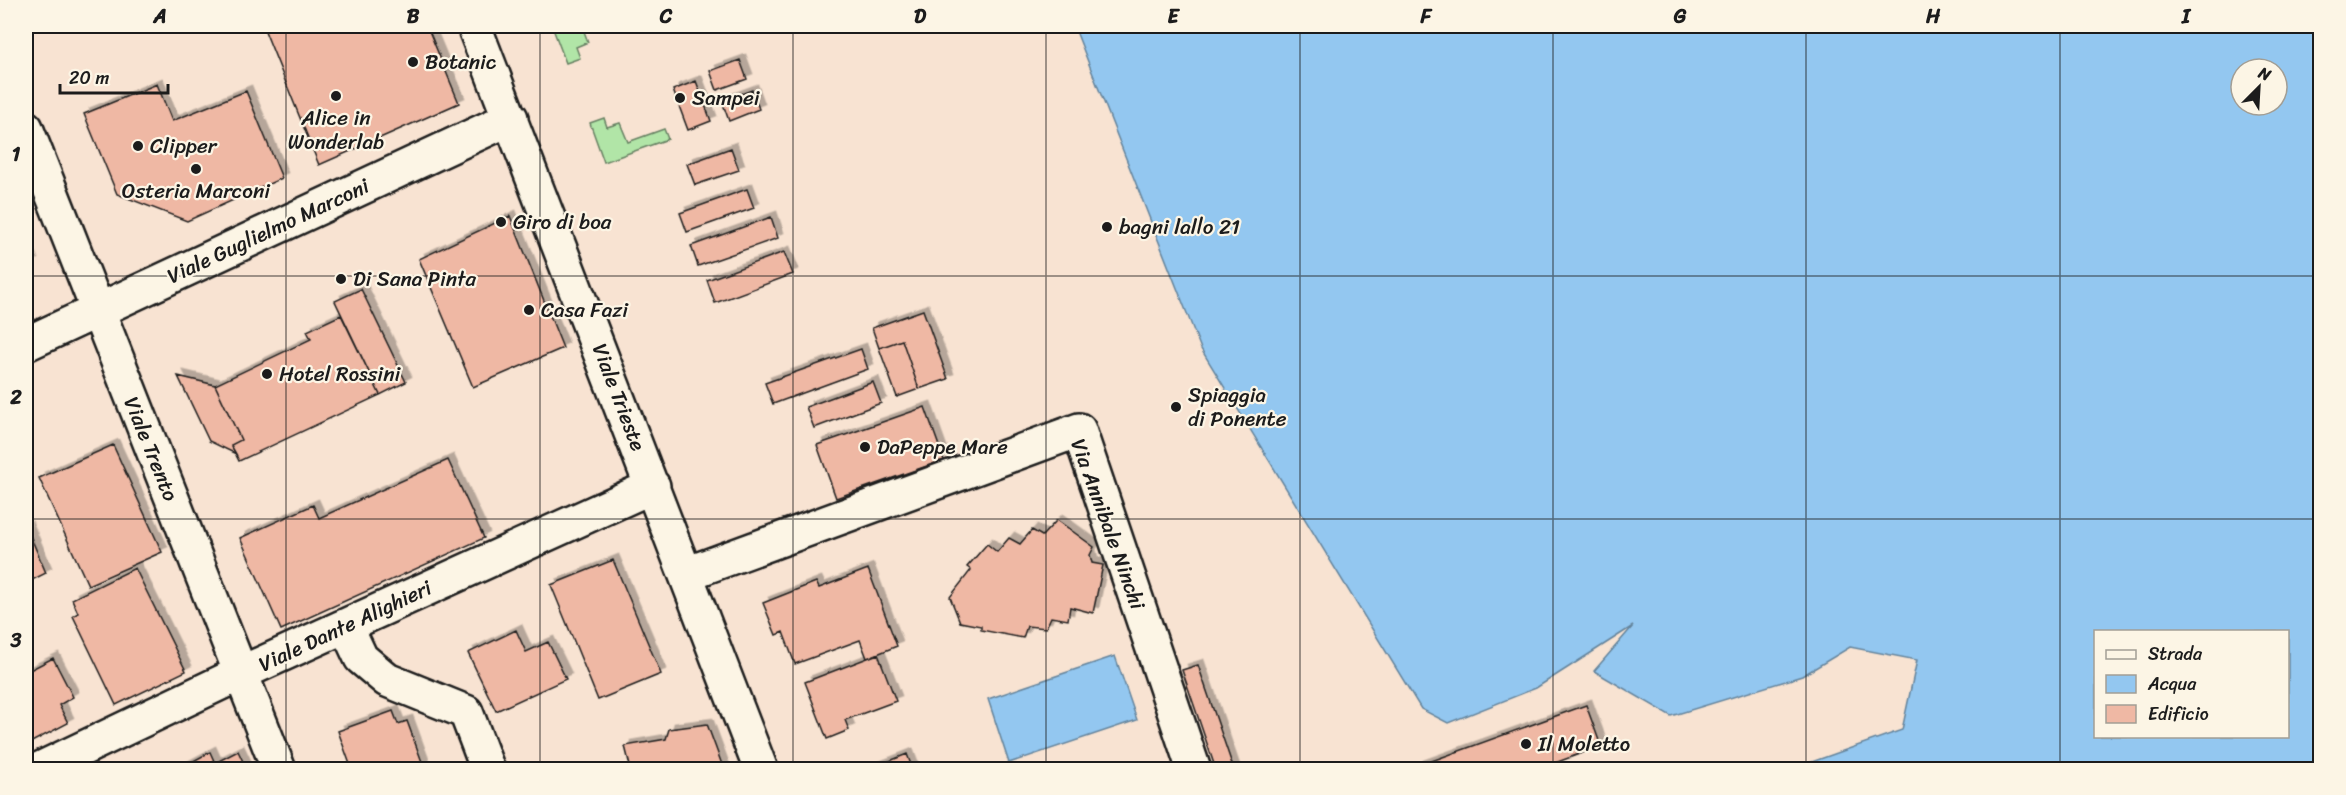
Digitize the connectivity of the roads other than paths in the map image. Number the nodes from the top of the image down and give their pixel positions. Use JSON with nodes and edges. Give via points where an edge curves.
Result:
{"nodes":[{"id":1,"x":474,"y":26,"type":"edge"},
{"id":2,"x":511,"y":118,"type":"junction"},
{"id":3,"x":26,"y":128,"type":"edge"},
{"id":4,"x":96,"y":311,"type":"junction"},
{"id":5,"x":26,"y":344,"type":"edge"},
{"id":6,"x":653,"y":486,"type":"junction"},
{"id":7,"x":686,"y":573,"type":"junction"},
{"id":8,"x":346,"y":626,"type":"junction"},
{"id":9,"x":241,"y":673,"type":"junction"},
{"id":10,"x":38,"y":770,"type":"edge"},
{"id":11,"x":279,"y":770,"type":"edge"},
{"id":12,"x":488,"y":770,"type":"edge"},
{"id":13,"x":761,"y":770,"type":"edge"},
{"id":14,"x":1194,"y":770,"type":"edge"}],
"edges":[{"from":1,"to":2,"type":"street","name":"Viale Trieste"},
{"from":2,"to":4,"type":"street","name":"Viale Guglielmo Marconi"},
{"from":2,"to":6,"type":"street","name":"Viale Trieste"},
{"from":3,"to":4,"type":"street","name":"Viale Trento"},
{"from":4,"to":5,"type":"street","name":"Viale Guglielmo Marconi"},
{"from":4,"to":9,"type":"street","name":"Viale Trento"},
{"from":6,"to":7,"type":"street","name":"Viale Trieste"},
{"from":6,"to":8,"type":"street","name":"Viale Dante Alighieri"},
{"from":7,"to":13,"type":"street","name":"Viale Trieste"},
{"from":7,"to":14,"type":"street","name":"Via Annibale Ninchi","via":[[1079,430]]},
{"from":8,"to":9,"type":"street","name":"Viale Dante Alighieri"},
{"from":8,"to":12,"type":"street","via":[[362,658],[387,680],[466,712]]},
{"from":9,"to":10,"type":"street","name":"Viale Dante Alighieri"},
{"from":9,"to":11,"type":"street","name":"Viale Trento"}]}
